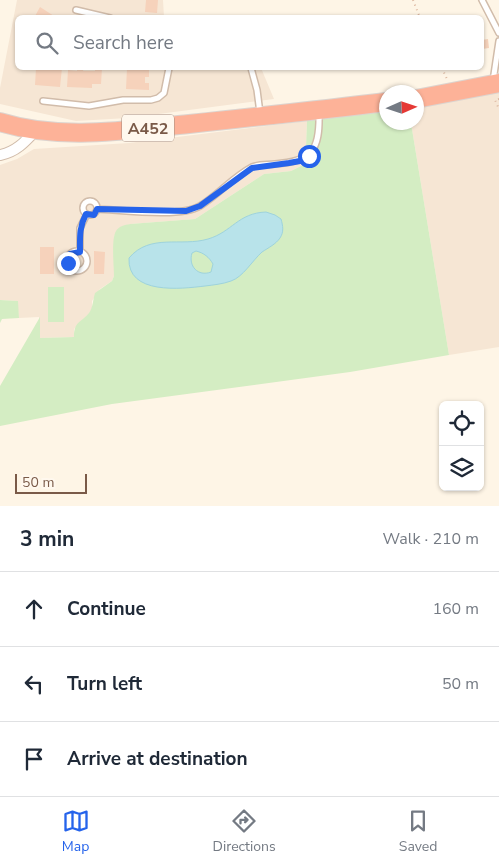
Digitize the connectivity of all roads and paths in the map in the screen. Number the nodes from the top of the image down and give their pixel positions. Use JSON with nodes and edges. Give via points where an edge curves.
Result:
{"nodes":[{"id":1,"x":413,"y":0,"type":"edge"},
{"id":2,"x":482,"y":0,"type":"edge"},
{"id":3,"x":76,"y":10,"type":"dead end"},
{"id":4,"x":97,"y":15,"type":"edge"},
{"id":5,"x":419,"y":15,"type":"edge"},
{"id":6,"x":499,"y":32,"type":"edge"},
{"id":7,"x":499,"y":41,"type":"edge"},
{"id":8,"x":169,"y":70,"type":"edge"},
{"id":9,"x":251,"y":70,"type":"edge"},
{"id":10,"x":497,"y":89,"type":"edge"},
{"id":11,"x":424,"y":98,"type":"edge"},
{"id":12,"x":43,"y":101,"type":"dead end"},
{"id":13,"x":379,"y":103,"type":"edge"},
{"id":14,"x":499,"y":109,"type":"edge"},
{"id":15,"x":319,"y":110,"type":"junction"},
{"id":16,"x":260,"y":117,"type":"junction"},
{"id":17,"x":0,"y":122,"type":"edge"},
{"id":18,"x":36,"y":130,"type":"junction"},
{"id":19,"x":0,"y":155,"type":"edge"},
{"id":20,"x":97,"y":209,"type":"junction"},
{"id":21,"x":86,"y":214,"type":"junction"},
{"id":22,"x":80,"y":252,"type":"dead end"}],
"edges":[{"from":1,"to":5,"type":"path"},
{"from":2,"to":6,"type":"lane"},
{"from":3,"to":4,"type":"lane"},
{"from":7,"to":10,"type":"lane"},
{"from":8,"to":12,"type":"lane","via":[[164,93],[151,100],[123,100],[89,106]]},
{"from":9,"to":16,"type":"lane"},
{"from":10,"to":11,"type":"highway"},
{"from":10,"to":14,"type":"path","via":[[495,100]]},
{"from":13,"to":15,"type":"highway","number":"A452"},
{"from":15,"to":16,"type":"highway","number":"A452"},
{"from":15,"to":20,"type":"lane","via":[[318,139],[309,156],[300,161],[252,168],[194,209],[178,212]]},
{"from":16,"to":18,"type":"highway","number":"A452","via":[[118,131]]},
{"from":17,"to":18,"type":"highway","number":"A452"},
{"from":18,"to":19,"type":"street","via":[[24,143]]},
{"from":20,"to":21,"type":"lane","via":[[94,215]]},
{"from":20,"to":21,"type":"lane","via":[[95,202],[86,202],[83,208]]},
{"from":21,"to":22,"type":"lane","via":[[80,228]]}]}
